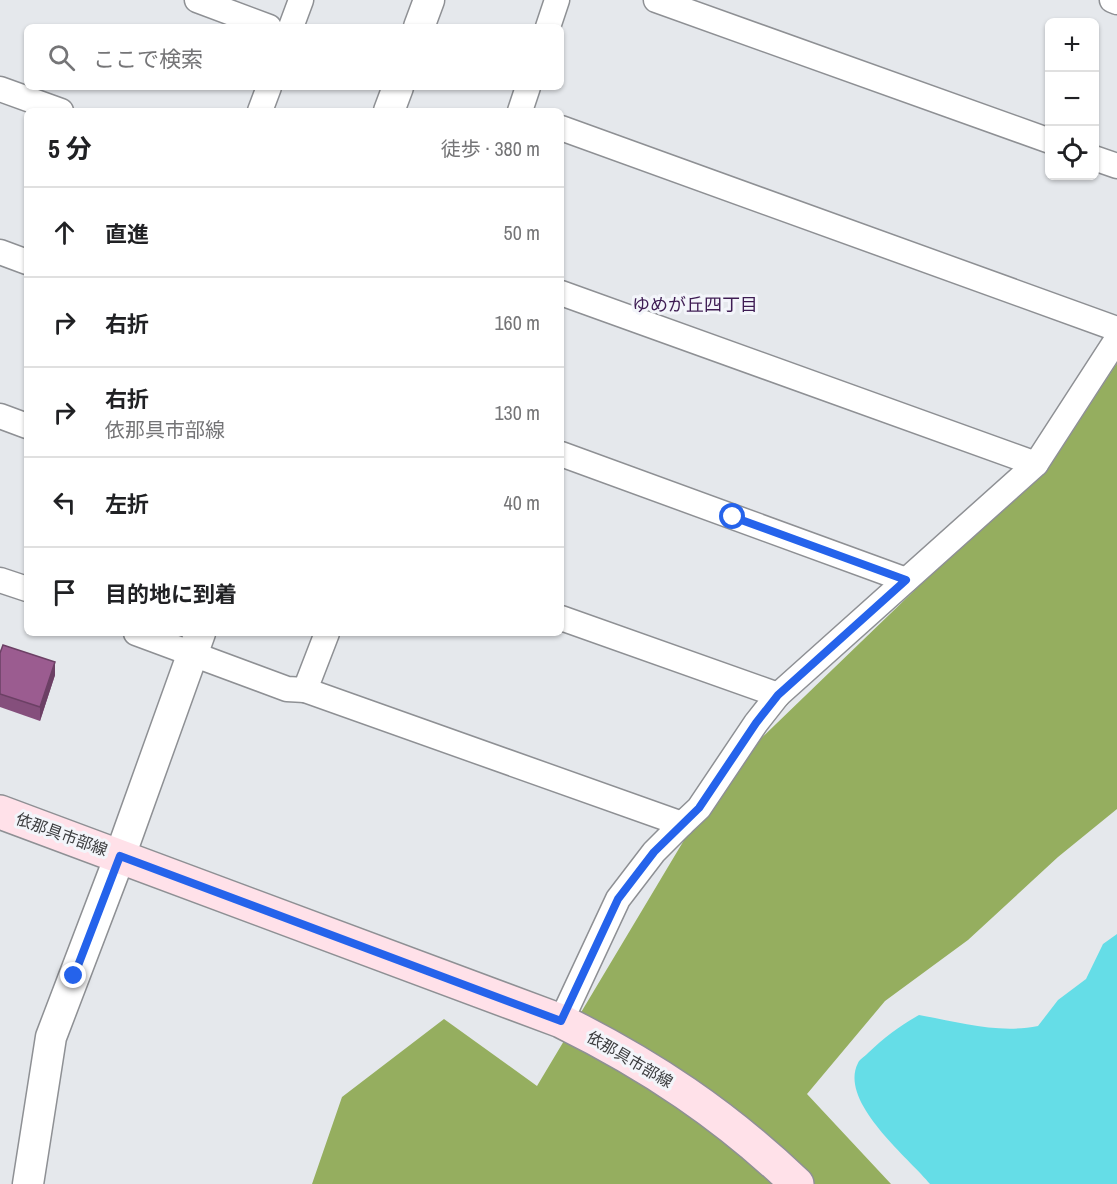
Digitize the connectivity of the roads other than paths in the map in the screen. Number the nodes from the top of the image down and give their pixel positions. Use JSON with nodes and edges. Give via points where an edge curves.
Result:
{"nodes":[{"id":1,"x":197,"y":0,"type":"edge"},
{"id":2,"x":301,"y":0,"type":"edge"},
{"id":3,"x":429,"y":0,"type":"edge"},
{"id":4,"x":557,"y":0,"type":"edge"},
{"id":5,"x":656,"y":0,"type":"edge"},
{"id":6,"x":1112,"y":0,"type":"edge"},
{"id":7,"x":1117,"y":2,"type":"edge"},
{"id":8,"x":261,"y":24,"type":"edge"},
{"id":9,"x":292,"y":24,"type":"edge"},
{"id":10,"x":420,"y":24,"type":"edge"},
{"id":11,"x":549,"y":24,"type":"edge"},
{"id":12,"x":0,"y":89,"type":"edge"},
{"id":13,"x":268,"y":90,"type":"edge"},
{"id":14,"x":397,"y":90,"type":"edge"},
{"id":15,"x":527,"y":90,"type":"edge"},
{"id":16,"x":53,"y":108,"type":"edge"},
{"id":17,"x":261,"y":108,"type":"edge"},
{"id":18,"x":390,"y":108,"type":"edge"},
{"id":19,"x":521,"y":108,"type":"edge"},
{"id":20,"x":564,"y":129,"type":"edge"},
{"id":21,"x":1045,"y":139,"type":"edge"},
{"id":22,"x":1099,"y":159,"type":"edge"},
{"id":23,"x":1117,"y":166,"type":"edge"},
{"id":24,"x":0,"y":252,"type":"edge"},
{"id":25,"x":24,"y":260,"type":"edge"},
{"id":26,"x":564,"y":294,"type":"edge"},
{"id":27,"x":1117,"y":329,"type":"edge"},
{"id":28,"x":1117,"y":339,"type":"edge"},
{"id":29,"x":0,"y":417,"type":"edge"},
{"id":30,"x":24,"y":425,"type":"edge"},
{"id":31,"x":564,"y":455,"type":"edge"},
{"id":32,"x":1036,"y":464,"type":"junction"},
{"id":33,"x":0,"y":580,"type":"edge"},
{"id":34,"x":906,"y":580,"type":"junction"},
{"id":35,"x":24,"y":588,"type":"edge"},
{"id":36,"x":564,"y":619,"type":"edge"},
{"id":37,"x":153,"y":636,"type":"edge"},
{"id":38,"x":326,"y":636,"type":"edge"},
{"id":39,"x":197,"y":644,"type":"edge"},
{"id":40,"x":305,"y":690,"type":"junction"},
{"id":41,"x":778,"y":695,"type":"junction"},
{"id":42,"x":0,"y":812,"type":"edge"},
{"id":43,"x":682,"y":824,"type":"junction"},
{"id":44,"x":120,"y":856,"type":"junction"},
{"id":45,"x":561,"y":1021,"type":"junction"},
{"id":46,"x":28,"y":1184,"type":"edge"},
{"id":47,"x":797,"y":1184,"type":"edge"}],
"edges":[{"from":1,"to":8,"type":"street"},
{"from":2,"to":9,"type":"street"},
{"from":3,"to":10,"type":"street"},
{"from":4,"to":11,"type":"street"},
{"from":5,"to":21,"type":"street"},
{"from":6,"to":7,"type":"street"},
{"from":12,"to":16,"type":"street"},
{"from":13,"to":17,"type":"street"},
{"from":14,"to":18,"type":"street"},
{"from":15,"to":19,"type":"street"},
{"from":20,"to":27,"type":"street"},
{"from":22,"to":23,"type":"street"},
{"from":24,"to":25,"type":"street"},
{"from":26,"to":32,"type":"street"},
{"from":28,"to":32,"type":"street"},
{"from":29,"to":30,"type":"street"},
{"from":31,"to":34,"type":"street"},
{"from":32,"to":34,"type":"street"},
{"from":33,"to":35,"type":"street"},
{"from":34,"to":41,"type":"street"},
{"from":36,"to":41,"type":"street"},
{"from":37,"to":39,"type":"street"},
{"from":38,"to":40,"type":"street"},
{"from":39,"to":40,"type":"street","via":[[286,689]]},
{"from":39,"to":44,"type":"street"},
{"from":40,"to":43,"type":"street"},
{"from":41,"to":43,"type":"street","via":[[699,808]]},
{"from":42,"to":44,"type":"main road","name":"依那具市部線"},
{"from":43,"to":45,"type":"street","via":[[654,852],[618,899]]},
{"from":44,"to":45,"type":"main road","name":"依那具市部線"},
{"from":44,"to":46,"type":"street","via":[[51,1037]]},
{"from":45,"to":47,"type":"main road","name":"依那具市部線","via":[[649,1067],[748,1139]]}]}
